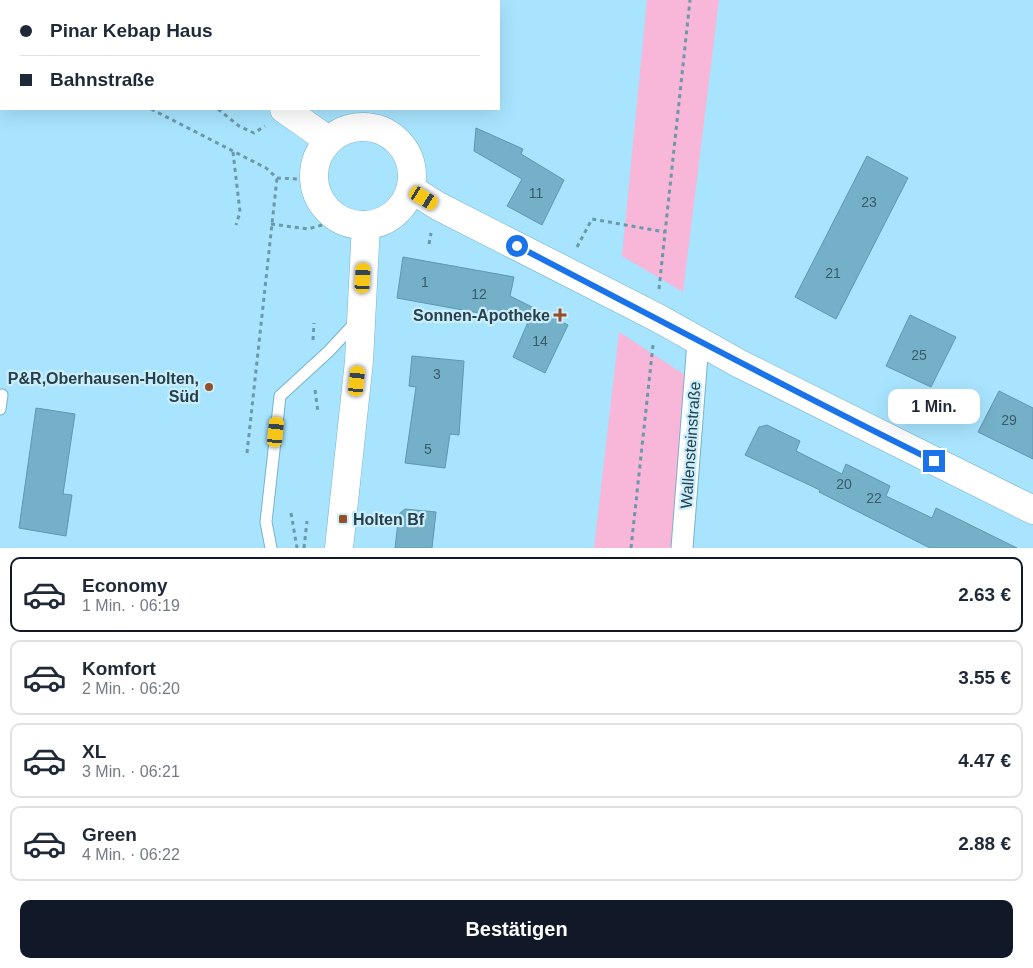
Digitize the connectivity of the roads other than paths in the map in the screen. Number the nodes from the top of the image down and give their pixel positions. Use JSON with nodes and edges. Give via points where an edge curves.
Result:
{"nodes":[{"id":1,"x":285,"y":110,"type":"edge"},
{"id":2,"x":372,"y":118,"type":"edge"},
{"id":3,"x":328,"y":140,"type":"junction"},
{"id":4,"x":411,"y":189,"type":"junction"},
{"id":5,"x":366,"y":225,"type":"junction"},
{"id":6,"x":361,"y":317,"type":"junction"},
{"id":7,"x":698,"y":342,"type":"junction"},
{"id":8,"x":2,"y":395,"type":"dead end"},
{"id":9,"x":0,"y":409,"type":"edge"},
{"id":10,"x":1033,"y":510,"type":"edge"},
{"id":11,"x":271,"y":548,"type":"edge"},
{"id":12,"x":339,"y":548,"type":"edge"},
{"id":13,"x":682,"y":548,"type":"edge"}],
"edges":[{"from":1,"to":3,"type":"main road"},
{"from":2,"to":3,"type":"main road"},
{"from":2,"to":4,"type":"main road","via":[[405,150],[412,173]]},
{"from":3,"to":5,"type":"main road","via":[[313,173],[315,190],[326,209],[336,217],[348,223]]},
{"from":4,"to":5,"type":"main road","via":[[398,212],[379,223]]},
{"from":4,"to":7,"type":"main road"},
{"from":5,"to":6,"type":"main road"},
{"from":6,"to":11,"type":"lane","via":[[330,351],[280,396],[266,522]]},
{"from":6,"to":12,"type":"main road"},
{"from":7,"to":10,"type":"main road"},
{"from":7,"to":13,"type":"street","name":"Wallensteinstraße"},
{"from":8,"to":9,"type":"lane"}]}
